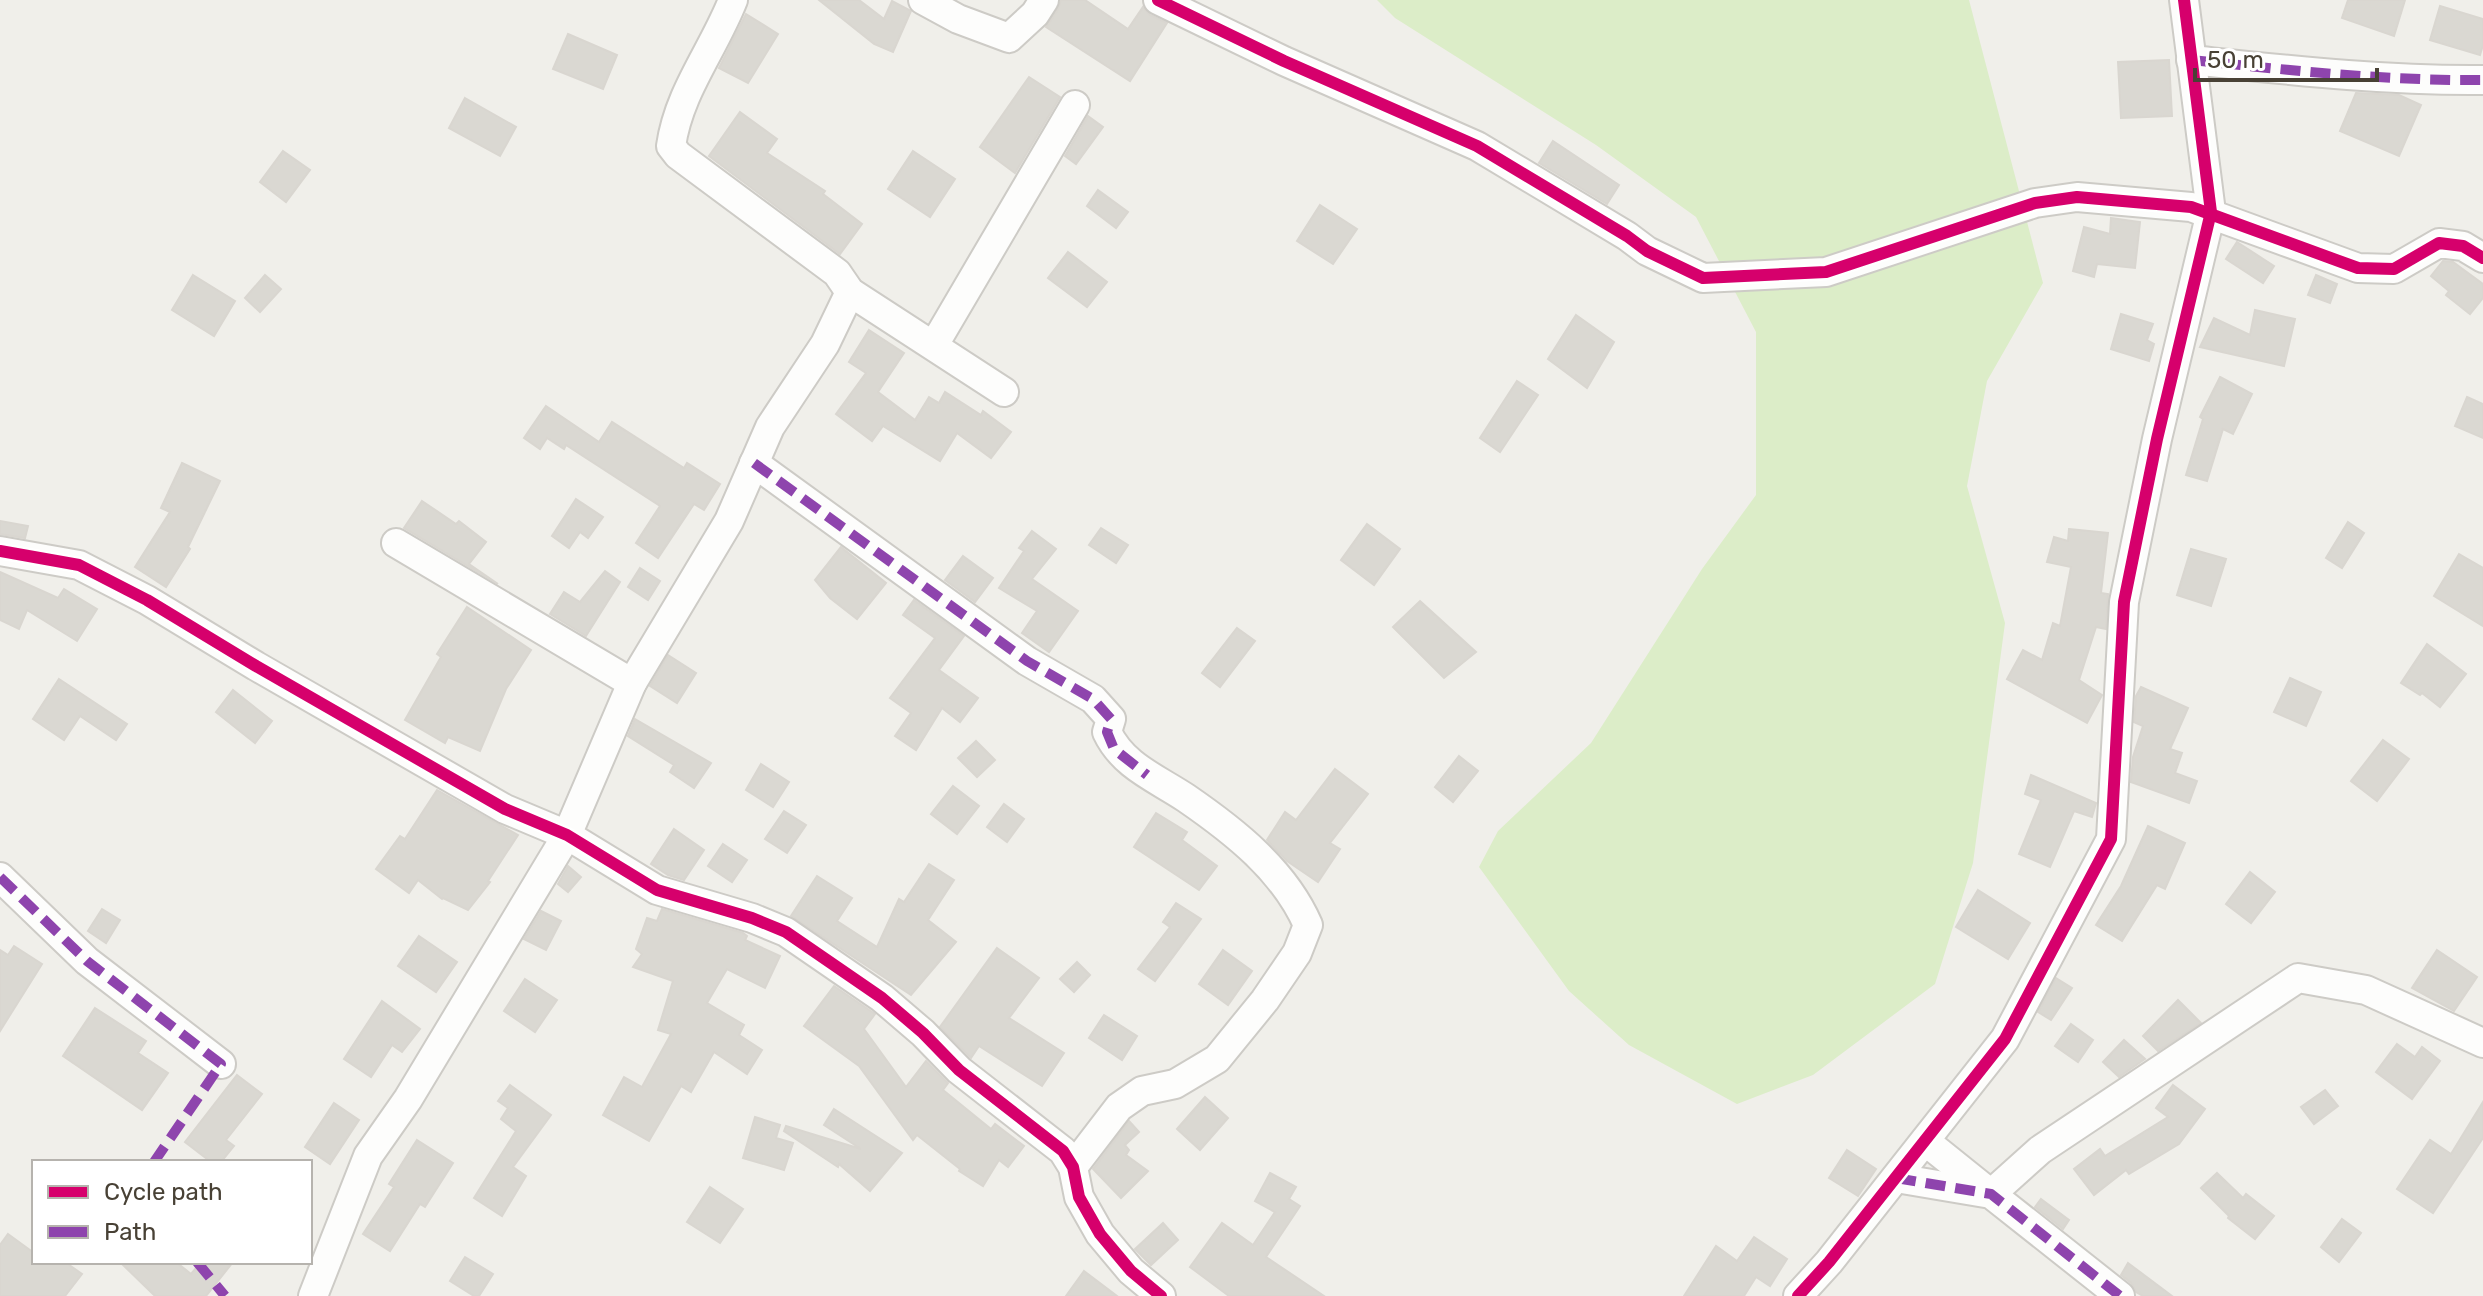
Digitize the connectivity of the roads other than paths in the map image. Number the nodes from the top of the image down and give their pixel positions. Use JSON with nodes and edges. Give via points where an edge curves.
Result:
{"nodes":[{"id":1,"x":733,"y":0,"type":"edge"},
{"id":2,"x":923,"y":0,"type":"edge"},
{"id":3,"x":1044,"y":0,"type":"edge"},
{"id":4,"x":1158,"y":0,"type":"edge"},
{"id":5,"x":2184,"y":0,"type":"edge"},
{"id":6,"x":2191,"y":60,"type":"junction"},
{"id":7,"x":2483,"y":80,"type":"edge"},
{"id":8,"x":1075,"y":105,"type":"dead end"},
{"id":9,"x":2211,"y":212,"type":"junction"},
{"id":10,"x":2483,"y":258,"type":"edge"},
{"id":11,"x":850,"y":292,"type":"junction"},
{"id":12,"x":934,"y":345,"type":"junction"},
{"id":13,"x":1004,"y":392,"type":"dead end"},
{"id":14,"x":754,"y":463,"type":"junction"},
{"id":15,"x":396,"y":543,"type":"dead end"},
{"id":16,"x":0,"y":551,"type":"edge"},
{"id":17,"x":632,"y":683,"type":"junction"},
{"id":18,"x":567,"y":835,"type":"junction"},
{"id":19,"x":0,"y":877,"type":"edge"},
{"id":20,"x":2483,"y":1043,"type":"edge"},
{"id":21,"x":221,"y":1064,"type":"dead end"},
{"id":22,"x":1925,"y":1141,"type":"junction"},
{"id":23,"x":1073,"y":1167,"type":"junction"},
{"id":24,"x":1896,"y":1178,"type":"junction"},
{"id":25,"x":1991,"y":1194,"type":"junction"},
{"id":26,"x":313,"y":1296,"type":"edge"},
{"id":27,"x":1161,"y":1296,"type":"edge"},
{"id":28,"x":1798,"y":1296,"type":"edge"},
{"id":29,"x":2120,"y":1296,"type":"edge"}],
"edges":[{"from":1,"to":11,"type":"street","via":[[682,100],[671,146],[837,273]]},
{"from":2,"to":3,"type":"street","via":[[1009,38]]},
{"from":4,"to":9,"type":"street","via":[[1477,146],[1647,251],[1703,278],[1826,272],[2035,203],[2077,197]]},
{"from":5,"to":6,"type":"street"},
{"from":6,"to":7,"type":"street","via":[[2324,74]]},
{"from":6,"to":9,"type":"street"},
{"from":8,"to":12,"type":"street"},
{"from":9,"to":10,"type":"street","via":[[2358,268],[2394,269],[2439,243],[2463,246]]},
{"from":9,"to":22,"type":"street","via":[[2124,602],[2111,839],[2005,1039]]},
{"from":11,"to":12,"type":"street"},
{"from":11,"to":14,"type":"street"},
{"from":12,"to":13,"type":"street"},
{"from":14,"to":17,"type":"street","via":[[729,521]]},
{"from":14,"to":23,"type":"street","via":[[1027,661],[1093,699],[1111,719],[1107,732],[1114,749],[1243,839],[1302,910],[1308,925],[1297,953],[1217,1059],[1175,1084],[1142,1091],[1119,1107]]},
{"from":15,"to":17,"type":"street"},
{"from":16,"to":18,"type":"street","via":[[79,565],[505,809]]},
{"from":17,"to":18,"type":"street"},
{"from":18,"to":23,"type":"street","via":[[657,890],[786,932],[882,998],[959,1070],[1063,1151]]},
{"from":18,"to":26,"type":"street","via":[[368,1156]]},
{"from":19,"to":21,"type":"street","via":[[87,961]]},
{"from":20,"to":25,"type":"street","via":[[2366,990],[2298,978],[2040,1150]]},
{"from":22,"to":24,"type":"street"},
{"from":22,"to":25,"type":"street"},
{"from":23,"to":27,"type":"street","via":[[1079,1197],[1100,1234]]},
{"from":24,"to":25,"type":"street"},
{"from":24,"to":28,"type":"street"},
{"from":25,"to":29,"type":"street"}]}
